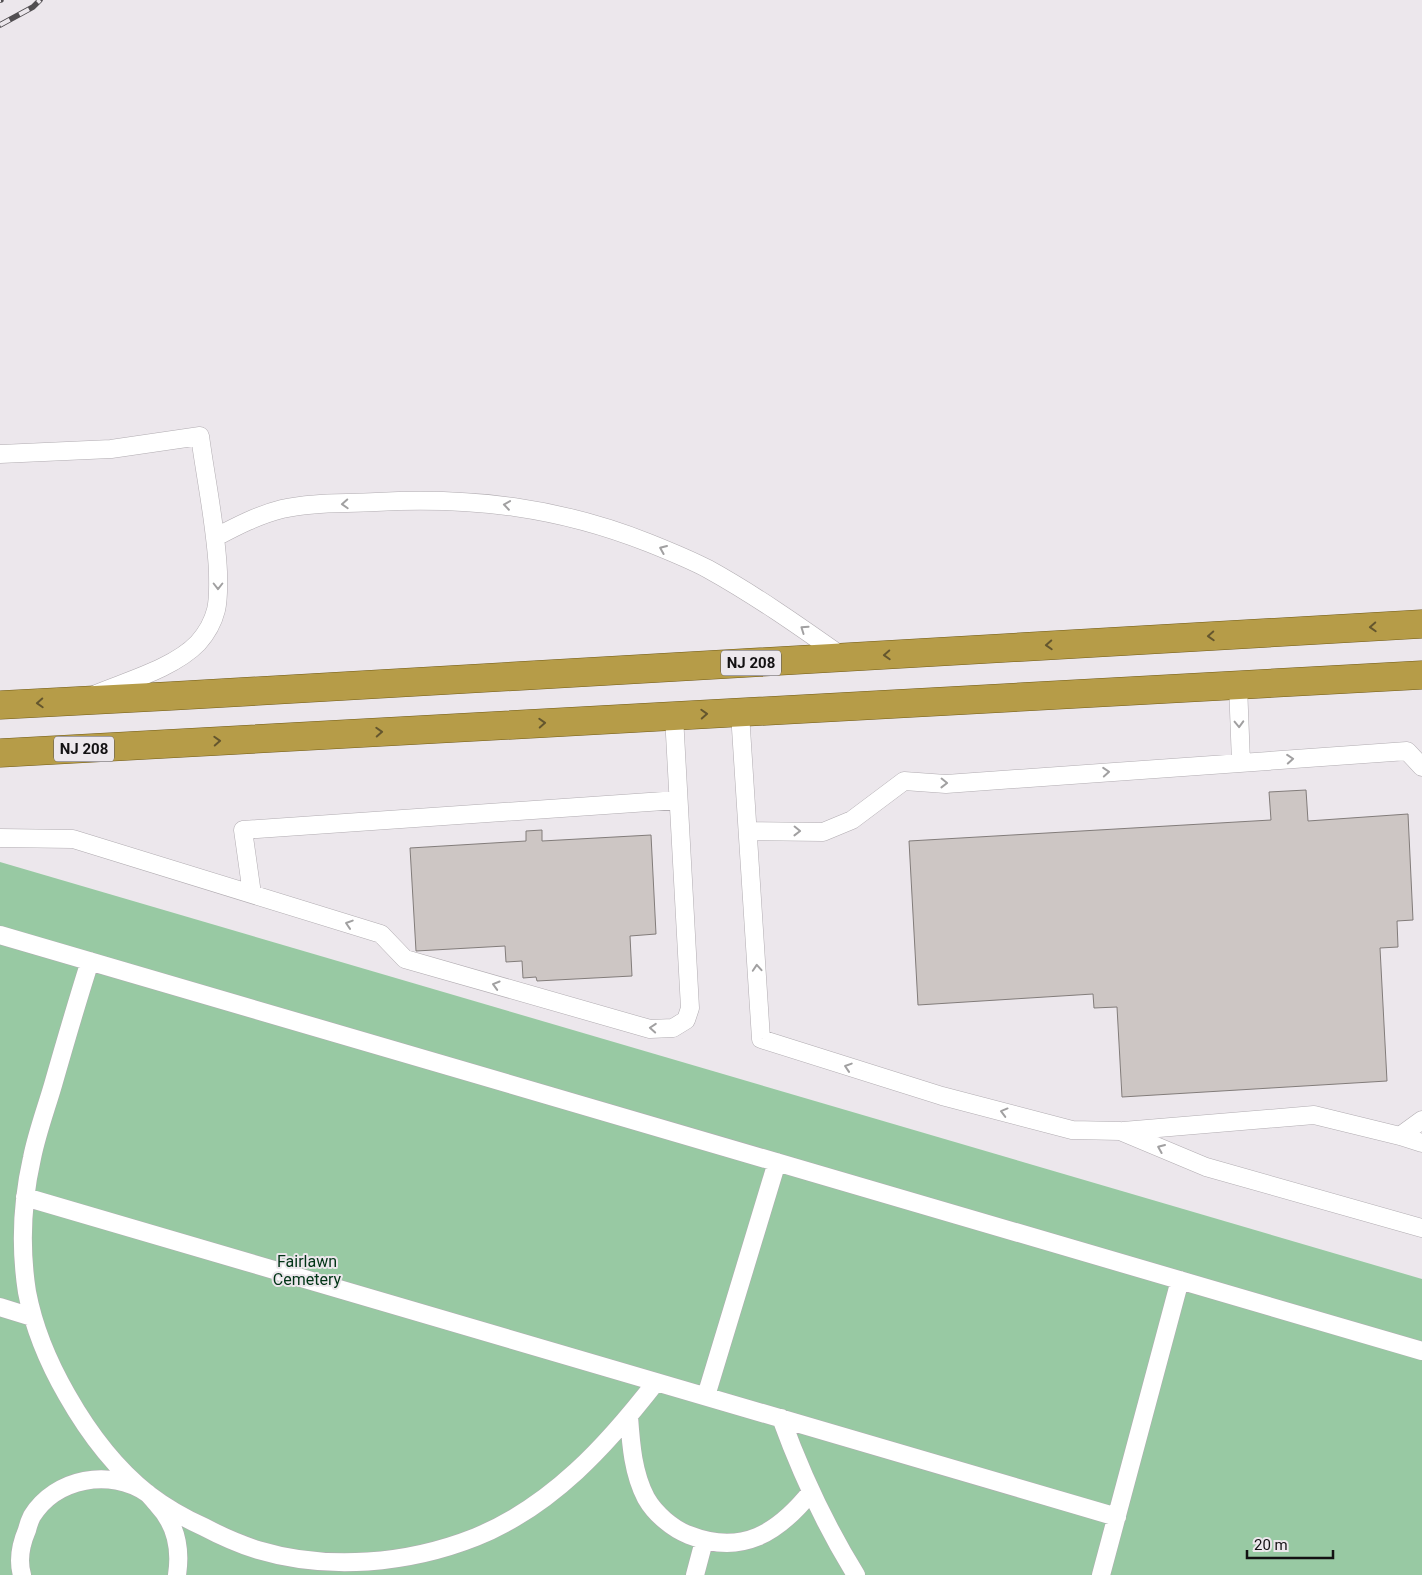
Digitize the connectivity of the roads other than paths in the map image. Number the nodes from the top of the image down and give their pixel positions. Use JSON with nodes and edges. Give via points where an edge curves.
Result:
{"nodes":[{"id":1,"x":0,"y":454,"type":"edge"},
{"id":2,"x":216,"y":537,"type":"junction"},
{"id":3,"x":1422,"y":624,"type":"edge"},
{"id":4,"x":844,"y":657,"type":"junction"},
{"id":5,"x":1422,"y":675,"type":"edge"},
{"id":6,"x":1238,"y":685,"type":"junction"},
{"id":7,"x":79,"y":701,"type":"junction"},
{"id":8,"x":0,"y":705,"type":"edge"},
{"id":9,"x":740,"y":713,"type":"junction"},
{"id":10,"x":674,"y":716,"type":"junction"},
{"id":11,"x":168,"y":744,"type":"junction"},
{"id":12,"x":0,"y":753,"type":"edge"},
{"id":13,"x":1241,"y":762,"type":"junction"},
{"id":14,"x":0,"y":763,"type":"edge"},
{"id":15,"x":1422,"y":766,"type":"edge"},
{"id":16,"x":678,"y":800,"type":"junction"},
{"id":17,"x":748,"y":831,"type":"junction"},
{"id":18,"x":0,"y":838,"type":"edge"},
{"id":19,"x":252,"y":894,"type":"junction"},
{"id":20,"x":0,"y":935,"type":"edge"},
{"id":21,"x":90,"y":961,"type":"junction"},
{"id":22,"x":1422,"y":1120,"type":"edge"},
{"id":23,"x":1120,"y":1131,"type":"junction"},
{"id":24,"x":1400,"y":1136,"type":"junction"},
{"id":25,"x":1422,"y":1143,"type":"edge"},
{"id":26,"x":777,"y":1162,"type":"junction"},
{"id":27,"x":25,"y":1197,"type":"junction"},
{"id":28,"x":1422,"y":1228,"type":"edge"},
{"id":29,"x":1180,"y":1280,"type":"junction"},
{"id":30,"x":0,"y":1308,"type":"edge"},
{"id":31,"x":32,"y":1317,"type":"junction"},
{"id":32,"x":1422,"y":1351,"type":"edge"},
{"id":33,"x":656,"y":1382,"type":"junction"},
{"id":34,"x":706,"y":1396,"type":"junction"},
{"id":35,"x":629,"y":1417,"type":"junction"},
{"id":36,"x":781,"y":1418,"type":"junction"},
{"id":37,"x":811,"y":1492,"type":"junction"},
{"id":38,"x":148,"y":1494,"type":"junction"},
{"id":39,"x":1117,"y":1517,"type":"junction"},
{"id":40,"x":704,"y":1541,"type":"junction"},
{"id":41,"x":22,"y":1575,"type":"edge"},
{"id":42,"x":177,"y":1575,"type":"edge"},
{"id":43,"x":694,"y":1575,"type":"edge"},
{"id":44,"x":856,"y":1575,"type":"edge"},
{"id":45,"x":1101,"y":1575,"type":"edge"}],
"edges":[{"from":1,"to":2,"type":"lane","via":[[110,449],[200,436]]},
{"from":4,"to":2,"type":"lane","one_way":true,"via":[[748,592],[706,568],[623,533],[531,509],[439,500],[309,506],[260,516]]},
{"from":2,"to":7,"type":"lane","one_way":true,"via":[[216,609],[198,643],[156,669]]},
{"from":3,"to":4,"type":"highway","number":"NJ 208","one_way":true},
{"from":4,"to":7,"type":"highway","number":"NJ 208"},
{"from":5,"to":6,"type":"highway","number":"NJ 208"},
{"from":6,"to":9,"type":"highway","number":"NJ 208"},
{"from":6,"to":13,"type":"lane","one_way":true},
{"from":7,"to":8,"type":"highway","number":"NJ 208","one_way":true},
{"from":10,"to":9,"type":"highway","number":"NJ 208","one_way":true},
{"from":9,"to":17,"type":"lane"},
{"from":11,"to":10,"type":"highway","number":"NJ 208","one_way":true},
{"from":10,"to":16,"type":"lane"},
{"from":11,"to":12,"type":"highway","number":"NJ 208"},
{"from":11,"to":14,"type":"highway"},
{"from":13,"to":15,"type":"lane","one_way":true,"via":[[1407,751]]},
{"from":17,"to":13,"type":"lane","one_way":true,"via":[[823,832],[852,820],[904,781],[946,784]]},
{"from":16,"to":19,"type":"lane","via":[[243,830]]},
{"from":16,"to":19,"type":"lane","one_way":true,"via":[[690,1008],[686,1020],[673,1028],[650,1029],[404,959],[381,934]]},
{"from":23,"to":17,"type":"lane","one_way":true,"via":[[1072,1130],[942,1096],[761,1039]]},
{"from":18,"to":19,"type":"lane","via":[[73,840]]},
{"from":20,"to":21,"type":"lane"},
{"from":21,"to":26,"type":"lane"},
{"from":21,"to":27,"type":"lane","via":[[32,1157]]},
{"from":22,"to":24,"type":"lane"},
{"from":23,"to":24,"type":"lane","via":[[1314,1115]]},
{"from":28,"to":23,"type":"lane","one_way":true,"via":[[1206,1167]]},
{"from":24,"to":25,"type":"lane"},
{"from":26,"to":29,"type":"lane"},
{"from":26,"to":34,"type":"lane"},
{"from":27,"to":31,"type":"lane","via":[[22,1230]]},
{"from":27,"to":33,"type":"lane"},
{"from":29,"to":32,"type":"lane"},
{"from":29,"to":39,"type":"lane"},
{"from":30,"to":31,"type":"lane"},
{"from":31,"to":38,"type":"lane","via":[[56,1375],[86,1426],[118,1465]]},
{"from":33,"to":34,"type":"lane"},
{"from":33,"to":35,"type":"lane"},
{"from":34,"to":36,"type":"lane"},
{"from":35,"to":38,"type":"lane","via":[[566,1482],[522,1514],[477,1536],[433,1551],[390,1559],[302,1560],[257,1550],[182,1517]]},
{"from":35,"to":40,"type":"lane","via":[[637,1478],[647,1500],[680,1531]]},
{"from":36,"to":37,"type":"lane"},
{"from":36,"to":39,"type":"lane"},
{"from":37,"to":40,"type":"lane","via":[[777,1527],[755,1538],[728,1544]]},
{"from":37,"to":44,"type":"lane"},
{"from":38,"to":41,"type":"lane","via":[[125,1483],[102,1479],[75,1483],[51,1496],[32,1516],[21,1543]]},
{"from":38,"to":42,"type":"lane","via":[[165,1513],[176,1534]]},
{"from":39,"to":45,"type":"lane"},
{"from":40,"to":43,"type":"lane"}]}
